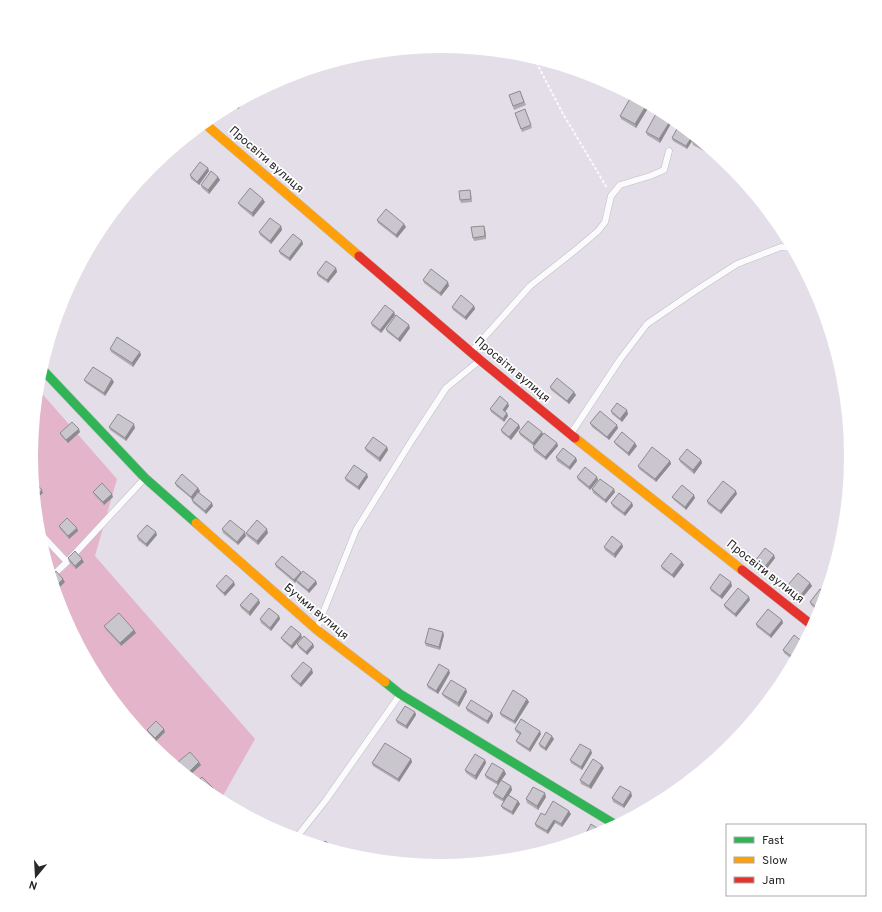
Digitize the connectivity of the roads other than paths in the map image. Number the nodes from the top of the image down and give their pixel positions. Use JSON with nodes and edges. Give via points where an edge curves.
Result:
{"nodes":[{"id":1,"x":209,"y":127,"type":"edge"},
{"id":2,"x":668,"y":151,"type":"dead end"},
{"id":3,"x":786,"y":248,"type":"edge"},
{"id":4,"x":471,"y":352,"type":"junction"},
{"id":5,"x":480,"y":360,"type":"junction"},
{"id":6,"x":47,"y":374,"type":"edge"},
{"id":7,"x":570,"y":434,"type":"junction"},
{"id":8,"x":145,"y":478,"type":"junction"},
{"id":9,"x":48,"y":542,"type":"edge"},
{"id":10,"x":67,"y":562,"type":"junction"},
{"id":11,"x":55,"y":573,"type":"edge"},
{"id":12,"x":808,"y":622,"type":"edge"},
{"id":13,"x":317,"y":630,"type":"junction"},
{"id":14,"x":400,"y":694,"type":"junction"},
{"id":15,"x":610,"y":821,"type":"edge"},
{"id":16,"x":300,"y":833,"type":"edge"}],
"edges":[{"from":1,"to":4,"type":"street","name":"Просвіти вулиця"},
{"from":2,"to":4,"type":"lane","via":[[664,170],[620,185],[611,196],[605,222],[598,232],[530,286]]},
{"from":3,"to":7,"type":"lane","via":[[737,264],[647,324]]},
{"from":4,"to":5,"type":"street","name":"Просвіти вулиця"},
{"from":5,"to":7,"type":"street","name":"Просвіти вулиця"},
{"from":5,"to":13,"type":"lane","via":[[446,388],[356,530]]},
{"from":6,"to":8,"type":"street","name":"Бучми вулиця"},
{"from":7,"to":12,"type":"street","name":"Просвіти вулиця"},
{"from":8,"to":10,"type":"lane"},
{"from":8,"to":13,"type":"street","name":"Бучми вулиця"},
{"from":9,"to":10,"type":"lane"},
{"from":10,"to":11,"type":"lane"},
{"from":13,"to":14,"type":"street","name":"Бучми вулиця"},
{"from":14,"to":15,"type":"street","name":"Бучми вулиця"},
{"from":14,"to":16,"type":"lane"}]}
